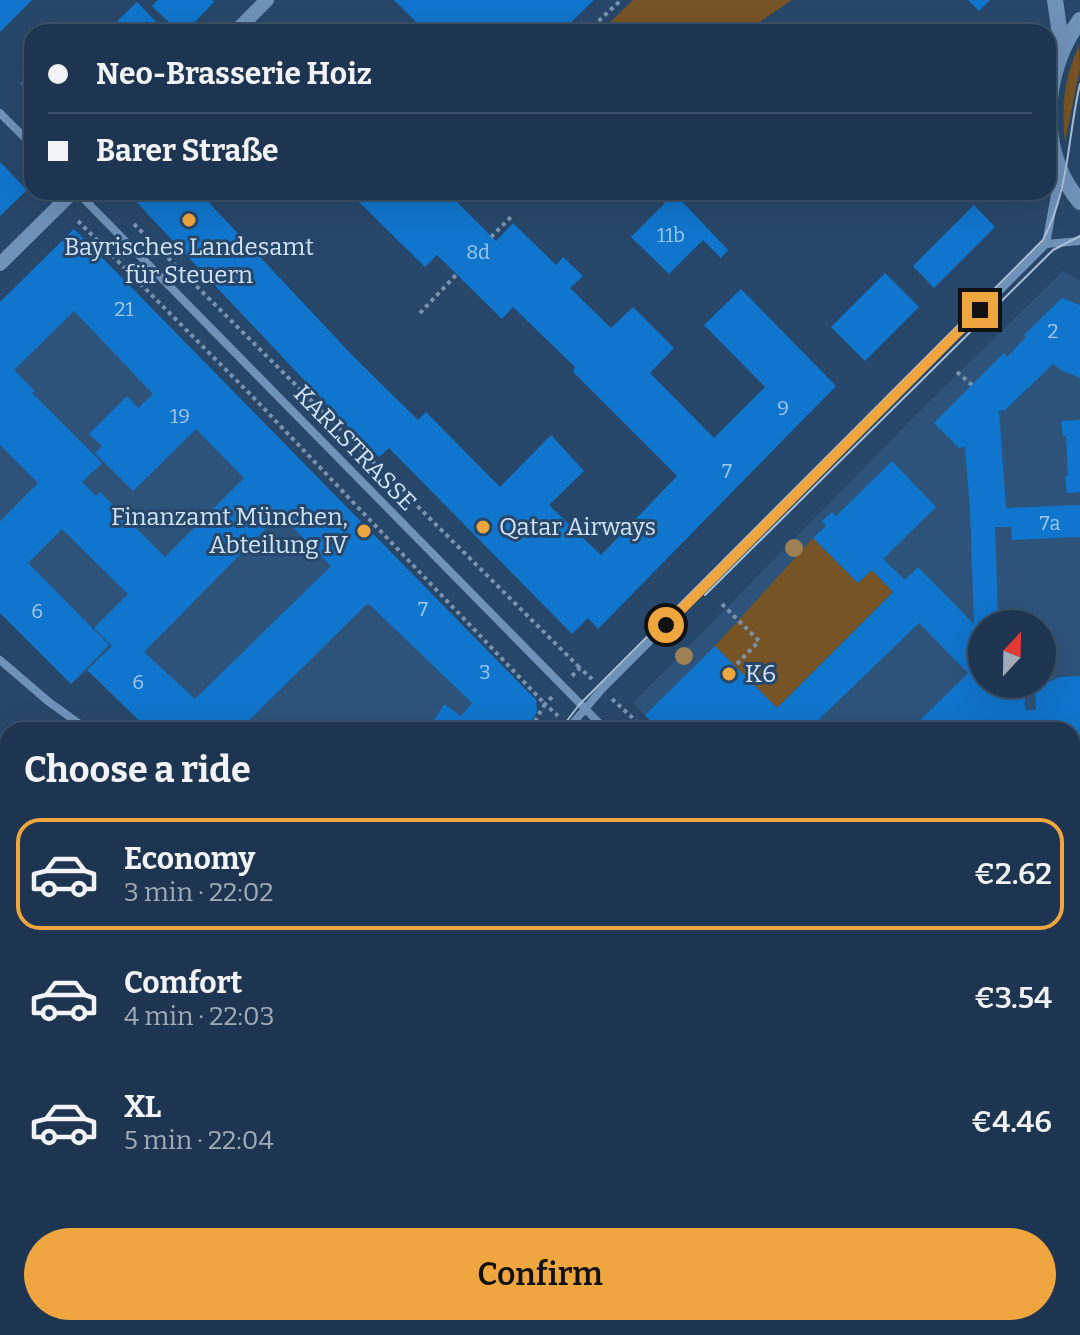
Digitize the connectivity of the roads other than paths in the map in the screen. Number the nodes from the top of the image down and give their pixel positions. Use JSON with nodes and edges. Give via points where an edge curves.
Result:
{"nodes":[{"id":1,"x":267,"y":0,"type":"edge"},
{"id":2,"x":1055,"y":0,"type":"edge"},
{"id":3,"x":1080,"y":20,"type":"edge"},
{"id":4,"x":243,"y":24,"type":"edge"},
{"id":5,"x":1062,"y":48,"type":"junction"},
{"id":6,"x":1056,"y":69,"type":"edge"},
{"id":7,"x":0,"y":113,"type":"edge"},
{"id":8,"x":24,"y":137,"type":"edge"},
{"id":9,"x":1056,"y":154,"type":"edge"},
{"id":10,"x":1060,"y":168,"type":"junction"},
{"id":11,"x":1056,"y":190,"type":"edge"},
{"id":12,"x":67,"y":200,"type":"edge"},
{"id":13,"x":83,"y":200,"type":"edge"},
{"id":14,"x":1054,"y":200,"type":"edge"},
{"id":15,"x":1080,"y":202,"type":"edge"},
{"id":16,"x":1080,"y":241,"type":"edge"},
{"id":17,"x":1046,"y":244,"type":"junction"},
{"id":18,"x":0,"y":264,"type":"edge"},
{"id":19,"x":0,"y":660,"type":"edge"},
{"id":20,"x":584,"y":708,"type":"junction"},
{"id":21,"x":77,"y":722,"type":"edge"},
{"id":22,"x":573,"y":722,"type":"edge"},
{"id":23,"x":598,"y":722,"type":"edge"}],
"edges":[{"from":1,"to":4,"type":"street"},
{"from":2,"to":5,"type":"main road"},
{"from":3,"to":5,"type":"main road"},
{"from":5,"to":6,"type":"main road"},
{"from":7,"to":8,"type":"street"},
{"from":9,"to":10,"type":"main road"},
{"from":10,"to":11,"type":"street"},
{"from":10,"to":15,"type":"main road"},
{"from":12,"to":18,"type":"street"},
{"from":13,"to":20,"type":"street","name":"KARLSTRASSE"},
{"from":14,"to":17,"type":"street"},
{"from":16,"to":17,"type":"street"},
{"from":17,"to":20,"type":"street"},
{"from":19,"to":21,"type":"street"},
{"from":20,"to":22,"type":"street"},
{"from":20,"to":23,"type":"street","name":"KARLSTRASSE"}]}
